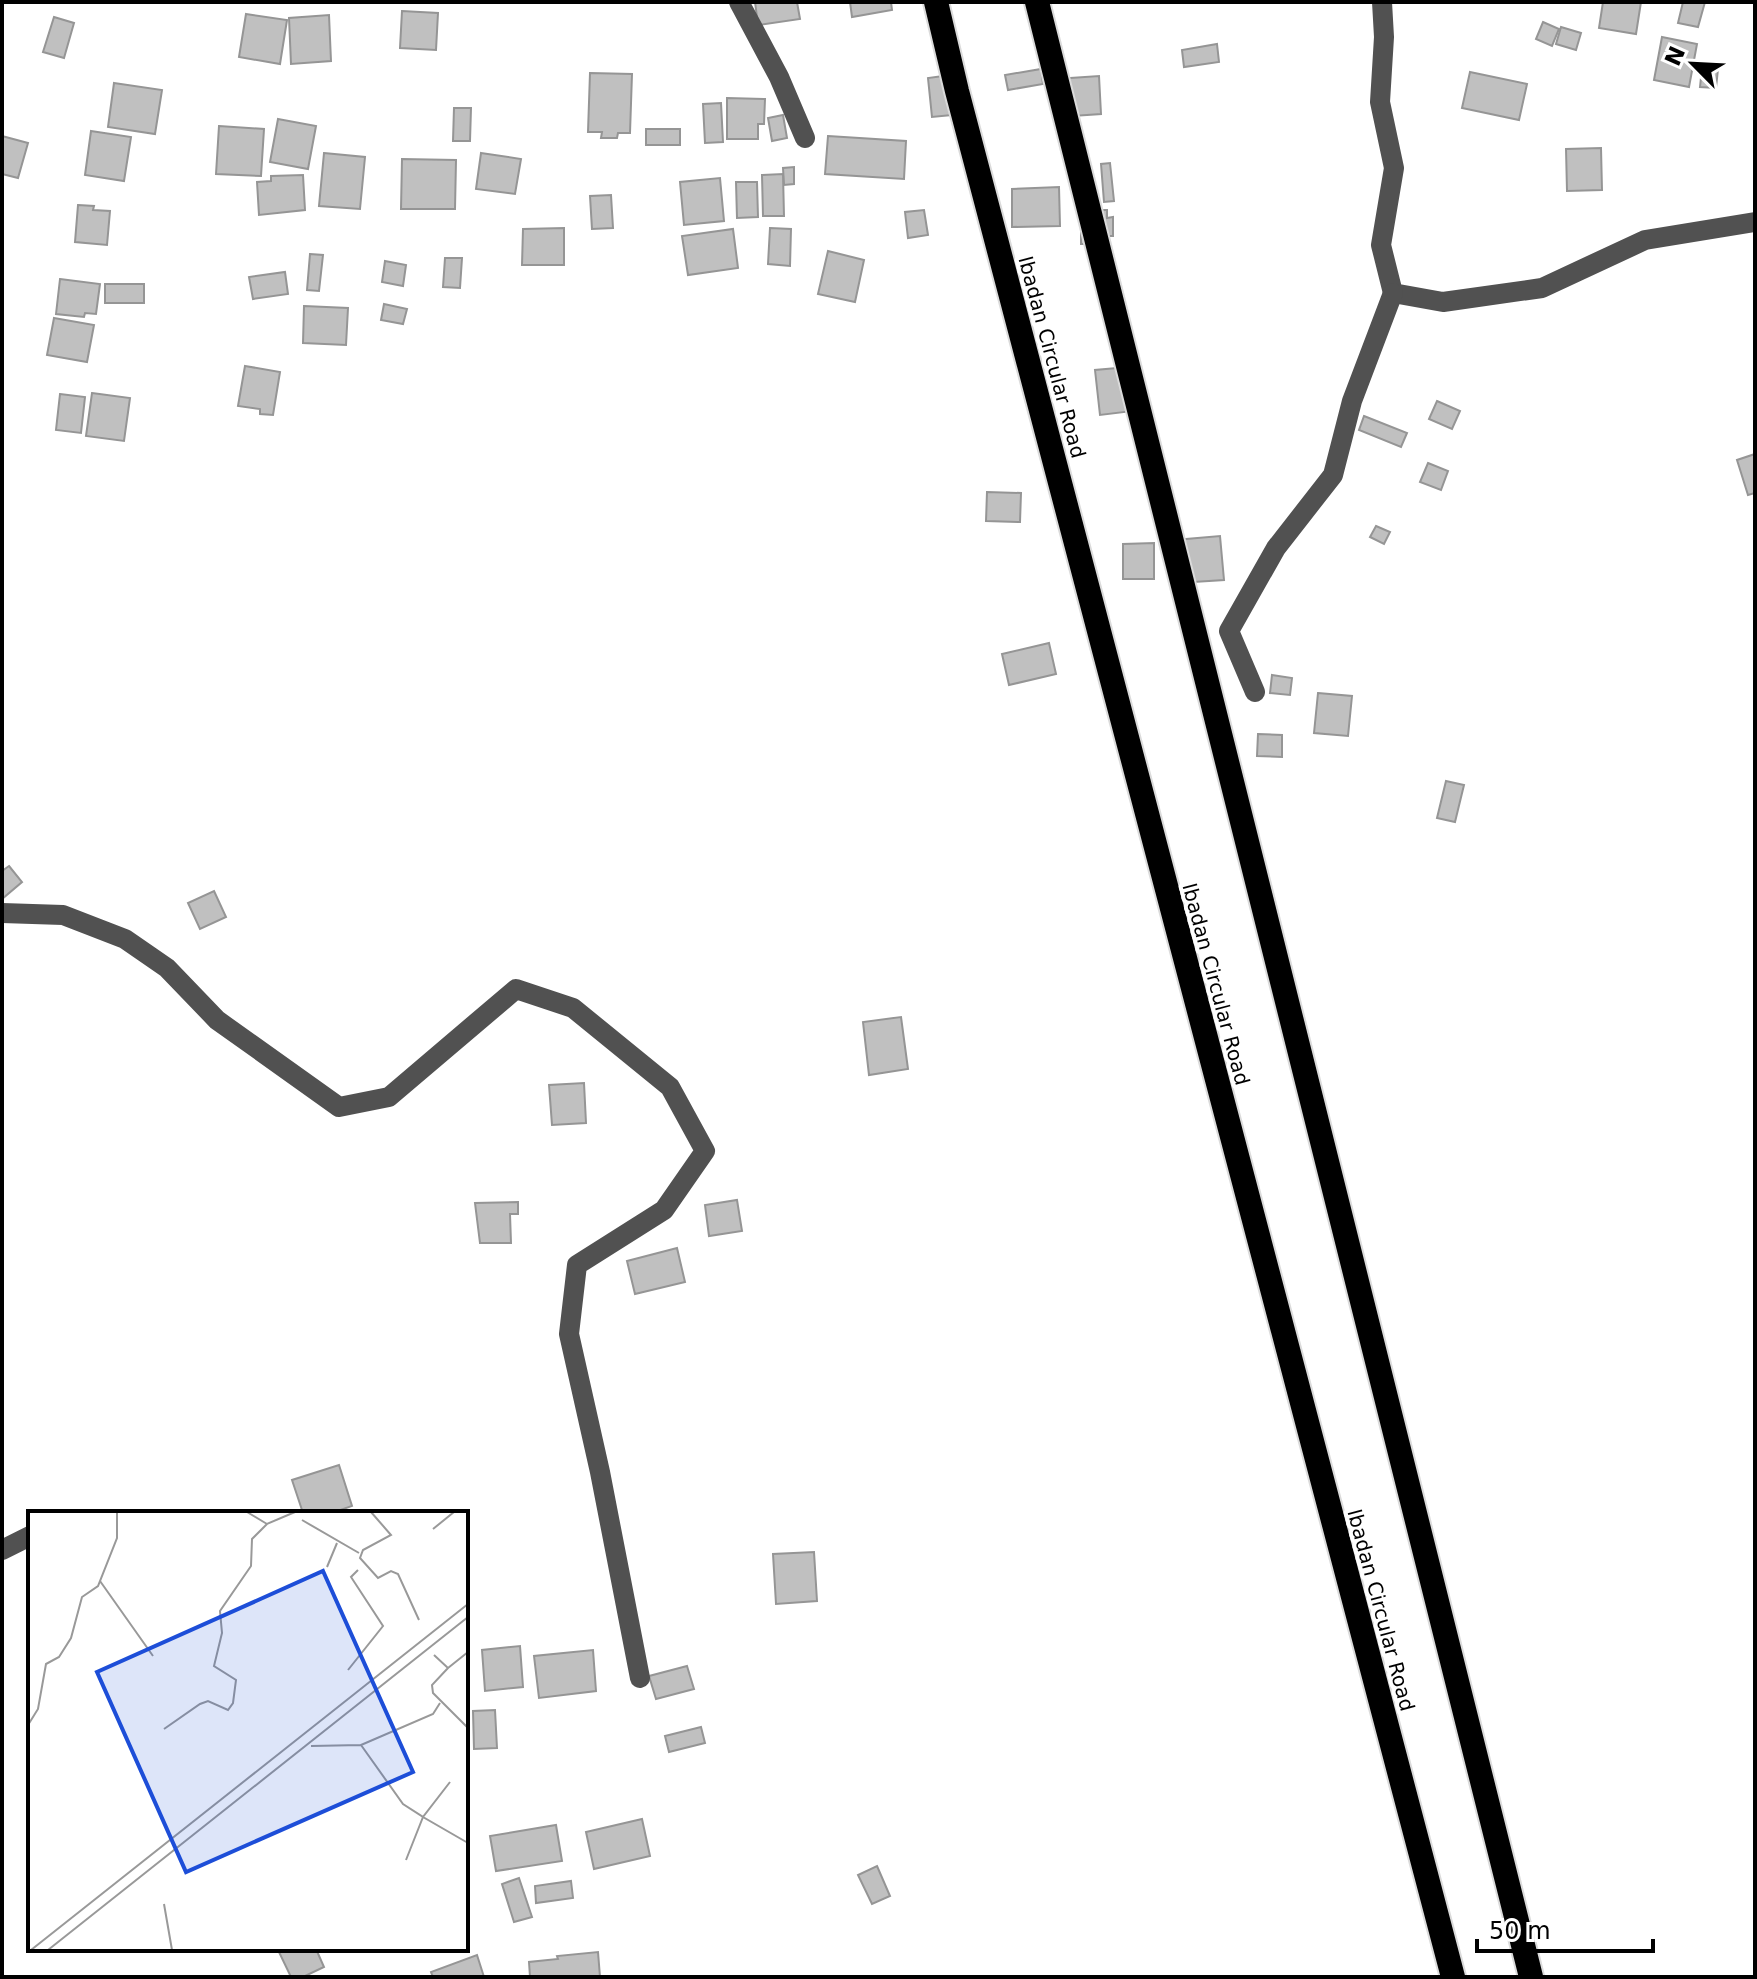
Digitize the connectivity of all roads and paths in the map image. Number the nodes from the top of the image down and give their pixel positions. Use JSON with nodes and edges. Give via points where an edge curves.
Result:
{"nodes":[{"id":1,"x":739,"y":2,"type":"edge"},
{"id":2,"x":936,"y":2,"type":"edge"},
{"id":3,"x":1037,"y":2,"type":"edge"},
{"id":4,"x":1382,"y":2,"type":"edge"},
{"id":5,"x":805,"y":138,"type":"dead end"},
{"id":6,"x":1755,"y":222,"type":"edge"},
{"id":7,"x":1393,"y":293,"type":"junction"},
{"id":8,"x":1255,"y":692,"type":"dead end"},
{"id":9,"x":2,"y":913,"type":"edge"},
{"id":10,"x":28,"y":1537,"type":"edge"},
{"id":11,"x":2,"y":1550,"type":"edge"},
{"id":12,"x":640,"y":1678,"type":"dead end"},
{"id":13,"x":1453,"y":1977,"type":"edge"},
{"id":14,"x":1531,"y":1977,"type":"edge"}],
"edges":[{"from":1,"to":5,"type":"street"},
{"from":2,"to":13,"type":"highway","name":"Ibadan Circular Road"},
{"from":3,"to":14,"type":"highway"},
{"from":4,"to":7,"type":"street","via":[[1380,102],[1394,168],[1381,245]]},
{"from":6,"to":7,"type":"street","via":[[1645,240],[1542,288],[1443,302]]},
{"from":7,"to":8,"type":"street","via":[[1352,401],[1333,475],[1276,548],[1229,631]]},
{"from":9,"to":12,"type":"street","via":[[63,915],[125,939],[167,968],[217,1020],[339,1107],[389,1097],[516,989],[573,1008],[670,1087],[705,1151],[664,1210],[577,1265],[569,1334]]},
{"from":10,"to":11,"type":"street"}]}
